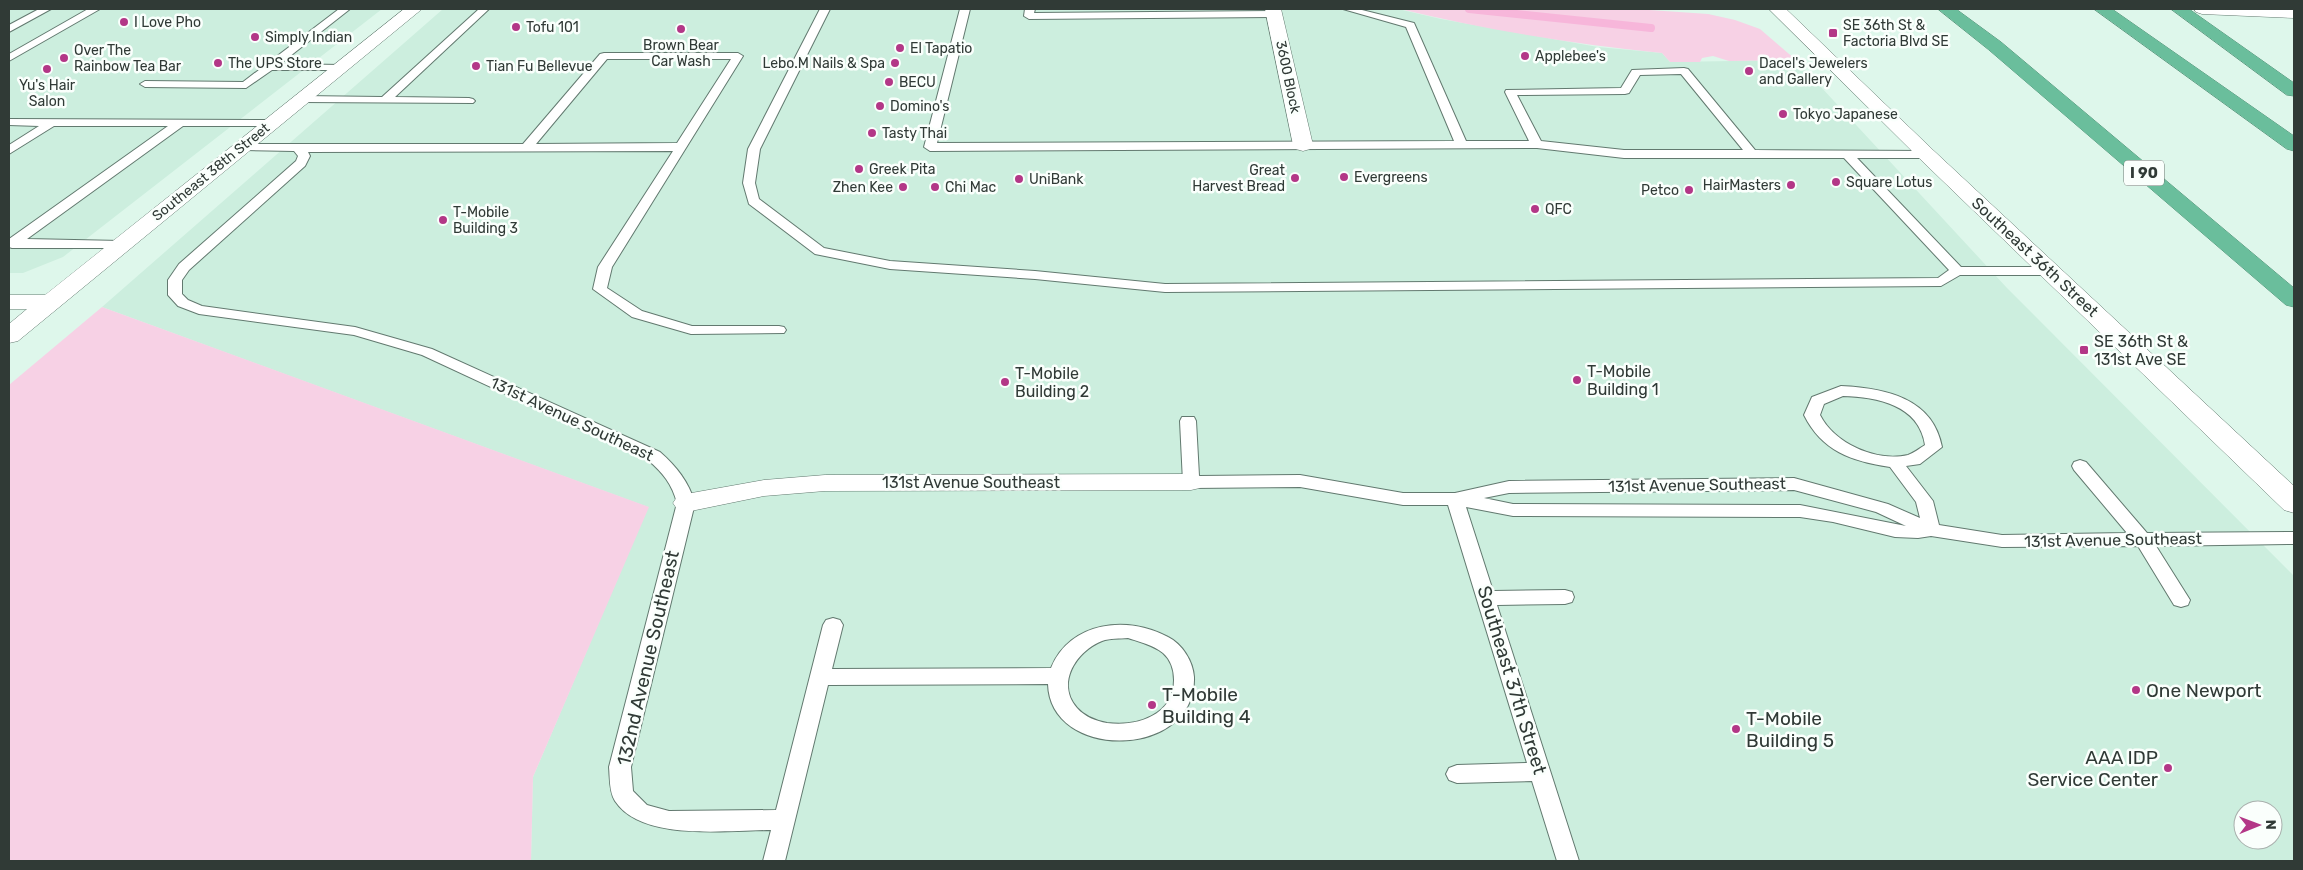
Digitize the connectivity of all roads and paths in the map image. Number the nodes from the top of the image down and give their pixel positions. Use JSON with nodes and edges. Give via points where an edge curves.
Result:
{"nodes":[{"id":1,"x":46,"y":9,"type":"edge"},
{"id":2,"x":95,"y":9,"type":"edge"},
{"id":3,"x":345,"y":9,"type":"edge"},
{"id":4,"x":414,"y":9,"type":"edge"},
{"id":5,"x":484,"y":9,"type":"edge"},
{"id":6,"x":824,"y":9,"type":"edge"},
{"id":7,"x":966,"y":9,"type":"edge"},
{"id":8,"x":1030,"y":9,"type":"edge"},
{"id":9,"x":1348,"y":9,"type":"edge"},
{"id":10,"x":1777,"y":9,"type":"edge"},
{"id":11,"x":1946,"y":9,"type":"edge"},
{"id":12,"x":1956,"y":9,"type":"edge"},
{"id":13,"x":2102,"y":9,"type":"edge"},
{"id":14,"x":2179,"y":9,"type":"edge"},
{"id":15,"x":2202,"y":9,"type":"edge"},
{"id":16,"x":1273,"y":12,"type":"edge"},
{"id":17,"x":2294,"y":13,"type":"edge"},
{"id":18,"x":9,"y":29,"type":"edge"},
{"id":19,"x":1995,"y":46,"type":"junction"},
{"id":20,"x":9,"y":58,"type":"edge"},
{"id":21,"x":268,"y":67,"type":"junction"},
{"id":22,"x":341,"y":68,"type":"junction"},
{"id":23,"x":145,"y":84,"type":"dead end"},
{"id":24,"x":2294,"y":91,"type":"edge"},
{"id":25,"x":302,"y":99,"type":"junction"},
{"id":26,"x":385,"y":100,"type":"junction"},
{"id":27,"x":469,"y":101,"type":"dead end"},
{"id":28,"x":9,"y":122,"type":"edge"},
{"id":29,"x":52,"y":122,"type":"junction"},
{"id":30,"x":180,"y":122,"type":"junction"},
{"id":31,"x":272,"y":123,"type":"junction"},
{"id":32,"x":1462,"y":144,"type":"junction"},
{"id":33,"x":1537,"y":144,"type":"junction"},
{"id":34,"x":1303,"y":145,"type":"junction"},
{"id":35,"x":2294,"y":145,"type":"edge"},
{"id":36,"x":245,"y":146,"type":"junction"},
{"id":37,"x":681,"y":147,"type":"junction"},
{"id":38,"x":296,"y":148,"type":"junction"},
{"id":39,"x":528,"y":148,"type":"junction"},
{"id":40,"x":9,"y":150,"type":"edge"},
{"id":41,"x":1752,"y":154,"type":"junction"},
{"id":42,"x":1847,"y":154,"type":"junction"},
{"id":43,"x":1926,"y":154,"type":"junction"},
{"id":44,"x":10,"y":244,"type":"edge"},
{"id":45,"x":121,"y":245,"type":"junction"},
{"id":46,"x":2050,"y":270,"type":"junction"},
{"id":47,"x":1957,"y":271,"type":"junction"},
{"id":48,"x":2294,"y":300,"type":"edge"},
{"id":49,"x":9,"y":302,"type":"edge"},
{"id":50,"x":50,"y":302,"type":"junction"},
{"id":51,"x":779,"y":330,"type":"dead end"},
{"id":52,"x":9,"y":336,"type":"edge"},
{"id":53,"x":1188,"y":421,"type":"dead end"},
{"id":54,"x":1895,"y":463,"type":"junction"},
{"id":55,"x":2080,"y":466,"type":"dead end"},
{"id":56,"x":1191,"y":482,"type":"junction"},
{"id":57,"x":1455,"y":499,"type":"junction"},
{"id":58,"x":686,"y":503,"type":"junction"},
{"id":59,"x":2294,"y":503,"type":"edge"},
{"id":60,"x":1932,"y":530,"type":"junction"},
{"id":61,"x":2294,"y":538,"type":"edge"},
{"id":62,"x":2143,"y":540,"type":"junction"},
{"id":63,"x":1565,"y":597,"type":"dead end"},
{"id":64,"x":1486,"y":598,"type":"junction"},
{"id":65,"x":2181,"y":600,"type":"dead end"},
{"id":66,"x":833,"y":625,"type":"dead end"},
{"id":67,"x":1058,"y":676,"type":"junction"},
{"id":68,"x":820,"y":677,"type":"junction"},
{"id":69,"x":1540,"y":772,"type":"junction"},
{"id":70,"x":1457,"y":774,"type":"dead end"},
{"id":71,"x":784,"y":820,"type":"junction"},
{"id":72,"x":774,"y":861,"type":"edge"},
{"id":73,"x":1568,"y":861,"type":"edge"}],
"edges":[{"from":1,"to":18,"type":"lane"},
{"from":2,"to":20,"type":"lane"},
{"from":3,"to":21,"type":"lane"},
{"from":4,"to":22,"type":"street","name":"Southeast 38th Street"},
{"from":5,"to":26,"type":"lane"},
{"from":6,"to":47,"type":"lane","via":[[754,149],[750,183],[753,201],[820,251],[890,265],[1165,288],[1941,282]]},
{"from":7,"to":34,"type":"lane","via":[[930,147]]},
{"from":8,"to":16,"type":"lane","via":[[1029,16]]},
{"from":9,"to":32,"type":"lane","via":[[1410,25]]},
{"from":10,"to":43,"type":"street","name":"Southeast 36th Street"},
{"from":11,"to":19,"type":"highway"},
{"from":12,"to":19,"type":"highway","number":"I 90"},
{"from":13,"to":35,"type":"highway"},
{"from":14,"to":24,"type":"highway"},
{"from":15,"to":17,"type":"street"},
{"from":16,"to":34,"type":"street","name":"3600 Block"},
{"from":19,"to":48,"type":"highway","number":"I 90"},
{"from":21,"to":22,"type":"lane"},
{"from":21,"to":23,"type":"lane","via":[[246,85]]},
{"from":22,"to":25,"type":"street","name":"Southeast 38th Street"},
{"from":25,"to":26,"type":"lane"},
{"from":25,"to":31,"type":"street","name":"Southeast 38th Street"},
{"from":26,"to":27,"type":"lane"},
{"from":28,"to":29,"type":"lane"},
{"from":29,"to":30,"type":"lane"},
{"from":29,"to":40,"type":"lane"},
{"from":30,"to":31,"type":"lane"},
{"from":30,"to":44,"type":"lane"},
{"from":31,"to":36,"type":"street","name":"Southeast 38th Street"},
{"from":32,"to":33,"type":"lane"},
{"from":32,"to":34,"type":"lane"},
{"from":33,"to":41,"type":"lane","via":[[1624,154]]},
{"from":33,"to":41,"type":"lane","via":[[1510,92],[1625,90],[1636,72],[1684,71]]},
{"from":36,"to":38,"type":"lane"},
{"from":36,"to":45,"type":"street","name":"Southeast 38th Street"},
{"from":37,"to":39,"type":"lane"},
{"from":37,"to":39,"type":"lane","via":[[738,56],[604,56]]},
{"from":37,"to":51,"type":"lane","via":[[607,264],[600,289],[637,314],[691,330]]},
{"from":38,"to":39,"type":"lane"},
{"from":38,"to":58,"type":"lane","name":"131st Avenue Southeast","via":[[304,156],[301,164],[184,267],[175,280],[175,294],[183,303],[199,310],[356,330],[427,352],[654,456],[672,471]]},
{"from":41,"to":42,"type":"lane"},
{"from":42,"to":43,"type":"lane"},
{"from":42,"to":47,"type":"lane"},
{"from":43,"to":46,"type":"street","name":"Southeast 36th Street"},
{"from":44,"to":45,"type":"lane"},
{"from":45,"to":50,"type":"street","name":"Southeast 38th Street"},
{"from":46,"to":47,"type":"lane"},
{"from":46,"to":59,"type":"street","name":"Southeast 36th Street"},
{"from":49,"to":50,"type":"street"},
{"from":50,"to":52,"type":"street","name":"Southeast 38th Street"},
{"from":53,"to":56,"type":"lane"},
{"from":54,"to":54,"type":"lane","via":[[1927,456],[1934,447],[1934,436],[1928,424],[1915,412],[1899,402],[1860,391],[1841,390],[1816,400],[1811,410],[1813,421],[1822,433],[1861,456]]},
{"from":54,"to":60,"type":"lane","via":[[1924,501]]},
{"from":55,"to":62,"type":"lane"},
{"from":56,"to":57,"type":"lane","name":"131st Avenue Southeast","via":[[1300,481],[1403,499]]},
{"from":56,"to":58,"type":"street","name":"131st Avenue Southeast","via":[[825,483],[764,488]]},
{"from":57,"to":60,"type":"lane","name":"131st Avenue Southeast","via":[[1513,510],[1800,511],[1888,530],[1919,533]]},
{"from":57,"to":60,"type":"lane","name":"131st Avenue Southeast","via":[[1509,487],[1794,484],[1882,508]]},
{"from":57,"to":64,"type":"lane","name":"Southeast 37th Street"},
{"from":58,"to":71,"type":"lane","name":"132nd Avenue Southeast","via":[[620,767],[623,796],[640,812],[669,821]]},
{"from":60,"to":62,"type":"lane","name":"131st Avenue Southeast","via":[[2002,541]]},
{"from":61,"to":62,"type":"lane","name":"131st Avenue Southeast"},
{"from":62,"to":65,"type":"lane"},
{"from":63,"to":64,"type":"lane"},
{"from":64,"to":69,"type":"lane","name":"Southeast 37th Street"},
{"from":66,"to":68,"type":"lane"},
{"from":67,"to":67,"type":"lane","via":[[1059,696],[1070,715],[1090,728],[1115,734],[1141,731],[1164,721],[1180,704],[1186,685],[1183,665],[1170,648],[1151,637],[1128,631],[1104,633],[1082,642],[1066,658]]},
{"from":67,"to":68,"type":"lane"},
{"from":68,"to":71,"type":"lane"},
{"from":69,"to":70,"type":"lane"},
{"from":69,"to":73,"type":"lane","name":"Southeast 37th Street"},
{"from":71,"to":72,"type":"lane"}]}
